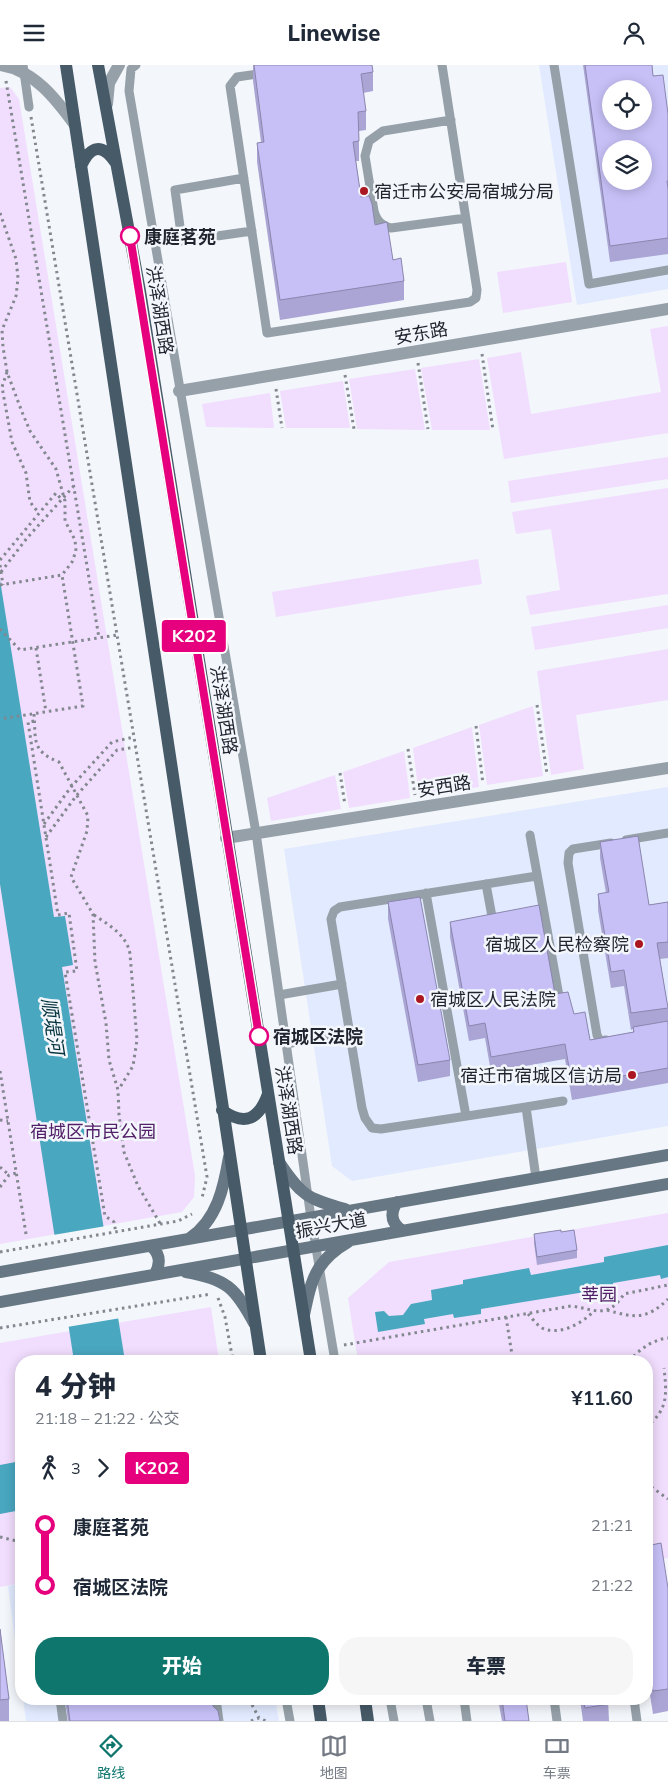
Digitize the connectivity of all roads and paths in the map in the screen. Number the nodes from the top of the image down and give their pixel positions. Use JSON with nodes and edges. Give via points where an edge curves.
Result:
{"nodes":[{"id":1,"x":0,"y":65,"type":"edge"},
{"id":2,"x":66,"y":65,"type":"edge"},
{"id":3,"x":98,"y":65,"type":"edge"},
{"id":4,"x":119,"y":65,"type":"edge"},
{"id":5,"x":124,"y":65,"type":"edge"},
{"id":6,"x":136,"y":65,"type":"edge"},
{"id":7,"x":442,"y":65,"type":"edge"},
{"id":8,"x":554,"y":65,"type":"edge"},
{"id":9,"x":23,"y":68,"type":"edge"},
{"id":10,"x":273,"y":72,"type":"edge"},
{"id":11,"x":12,"y":80,"type":"dead end"},
{"id":12,"x":0,"y":81,"type":"edge"},
{"id":13,"x":6,"y":81,"type":"junction"},
{"id":14,"x":129,"y":91,"type":"junction"},
{"id":15,"x":30,"y":107,"type":"joint"},
{"id":16,"x":106,"y":109,"type":"junction"},
{"id":17,"x":451,"y":120,"type":"junction"},
{"id":18,"x":75,"y":125,"type":"junction"},
{"id":19,"x":116,"y":163,"type":"junction"},
{"id":20,"x":81,"y":166,"type":"junction"},
{"id":21,"x":244,"y":179,"type":"junction"},
{"id":22,"x":0,"y":213,"type":"edge"},
{"id":23,"x":466,"y":218,"type":"junction"},
{"id":24,"x":252,"y":231,"type":"junction"},
{"id":25,"x":668,"y":270,"type":"edge"},
{"id":26,"x":668,"y":309,"type":"edge"},
{"id":27,"x":1,"y":329,"type":"edge"},
{"id":28,"x":480,"y":341,"type":"junction"},
{"id":29,"x":416,"y":351,"type":"junction"},
{"id":30,"x":343,"y":364,"type":"junction"},
{"id":31,"x":8,"y":372,"type":"junction"},
{"id":32,"x":274,"y":375,"type":"junction"},
{"id":33,"x":179,"y":391,"type":"junction"},
{"id":34,"x":282,"y":428,"type":"dead end"},
{"id":35,"x":354,"y":429,"type":"dead end"},
{"id":36,"x":428,"y":429,"type":"dead end"},
{"id":37,"x":494,"y":430,"type":"dead end"},
{"id":38,"x":74,"y":487,"type":"junction"},
{"id":39,"x":63,"y":499,"type":"junction"},
{"id":40,"x":38,"y":512,"type":"junction"},
{"id":41,"x":0,"y":560,"type":"edge"},
{"id":42,"x":0,"y":565,"type":"edge"},
{"id":43,"x":1,"y":572,"type":"edge"},
{"id":44,"x":62,"y":575,"type":"junction"},
{"id":45,"x":2,"y":585,"type":"edge"},
{"id":46,"x":0,"y":629,"type":"edge"},
{"id":47,"x":117,"y":635,"type":"junction"},
{"id":48,"x":99,"y":638,"type":"junction"},
{"id":49,"x":73,"y":642,"type":"junction"},
{"id":50,"x":36,"y":648,"type":"junction"},
{"id":51,"x":537,"y":705,"type":"dead end"},
{"id":52,"x":46,"y":712,"type":"junction"},
{"id":53,"x":32,"y":714,"type":"junction"},
{"id":54,"x":0,"y":719,"type":"edge"},
{"id":55,"x":34,"y":721,"type":"junction"},
{"id":56,"x":476,"y":726,"type":"dead end"},
{"id":57,"x":134,"y":737,"type":"junction"},
{"id":58,"x":136,"y":747,"type":"junction"},
{"id":59,"x":408,"y":749,"type":"dead end"},
{"id":60,"x":668,"y":768,"type":"edge"},
{"id":61,"x":340,"y":773,"type":"dead end"},
{"id":62,"x":71,"y":787,"type":"junction"},
{"id":63,"x":548,"y":787,"type":"junction"},
{"id":64,"x":76,"y":796,"type":"junction"},
{"id":65,"x":484,"y":797,"type":"junction"},
{"id":66,"x":416,"y":808,"type":"junction"},
{"id":67,"x":347,"y":818,"type":"junction"},
{"id":68,"x":43,"y":825,"type":"junction"},
{"id":69,"x":256,"y":833,"type":"junction"},
{"id":70,"x":668,"y":833,"type":"edge"},
{"id":71,"x":530,"y":835,"type":"dead end"},
{"id":72,"x":46,"y":838,"type":"junction"},
{"id":73,"x":226,"y":838,"type":"junction"},
{"id":74,"x":537,"y":876,"type":"junction"},
{"id":75,"x":486,"y":884,"type":"junction"},
{"id":76,"x":426,"y":893,"type":"junction"},
{"id":77,"x":93,"y":914,"type":"junction"},
{"id":78,"x":493,"y":922,"type":"edge"},
{"id":79,"x":342,"y":985,"type":"junction"},
{"id":80,"x":279,"y":995,"type":"junction"},
{"id":81,"x":559,"y":995,"type":"edge"},
{"id":82,"x":350,"y":1032,"type":"junction"},
{"id":83,"x":620,"y":1038,"type":"edge"},
{"id":84,"x":286,"y":1044,"type":"junction"},
{"id":85,"x":0,"y":1071,"type":"edge"},
{"id":86,"x":118,"y":1090,"type":"junction"},
{"id":87,"x":268,"y":1094,"type":"junction"},
{"id":88,"x":563,"y":1101,"type":"dead end"},
{"id":89,"x":526,"y":1107,"type":"junction"},
{"id":90,"x":222,"y":1110,"type":"junction"},
{"id":91,"x":466,"y":1116,"type":"junction"},
{"id":92,"x":0,"y":1120,"type":"edge"},
{"id":93,"x":8,"y":1121,"type":"junction"},
{"id":94,"x":668,"y":1155,"type":"edge"},
{"id":95,"x":230,"y":1157,"type":"junction"},
{"id":96,"x":279,"y":1162,"type":"junction"},
{"id":97,"x":0,"y":1167,"type":"edge"},
{"id":98,"x":16,"y":1173,"type":"junction"},
{"id":99,"x":9,"y":1175,"type":"junction"},
{"id":100,"x":536,"y":1178,"type":"junction"},
{"id":101,"x":668,"y":1184,"type":"edge"},
{"id":102,"x":0,"y":1187,"type":"edge"},
{"id":103,"x":308,"y":1197,"type":"junction"},
{"id":104,"x":397,"y":1202,"type":"junction"},
{"id":105,"x":200,"y":1203,"type":"dead end"},
{"id":106,"x":197,"y":1209,"type":"dead end"},
{"id":107,"x":350,"y":1211,"type":"junction"},
{"id":108,"x":312,"y":1217,"type":"junction"},
{"id":109,"x":289,"y":1221,"type":"junction"},
{"id":110,"x":161,"y":1225,"type":"junction"},
{"id":111,"x":240,"y":1229,"type":"junction"},
{"id":112,"x":401,"y":1230,"type":"junction"},
{"id":113,"x":115,"y":1233,"type":"junction"},
{"id":114,"x":26,"y":1234,"type":"dead end"},
{"id":115,"x":354,"y":1238,"type":"junction"},
{"id":116,"x":188,"y":1239,"type":"junction"},
{"id":117,"x":151,"y":1245,"type":"junction"},
{"id":118,"x":316,"y":1245,"type":"junction"},
{"id":119,"x":293,"y":1249,"type":"junction"},
{"id":120,"x":0,"y":1252,"type":"edge"},
{"id":121,"x":244,"y":1258,"type":"junction"},
{"id":122,"x":319,"y":1265,"type":"junction"},
{"id":123,"x":176,"y":1270,"type":"junction"},
{"id":124,"x":0,"y":1272,"type":"edge"},
{"id":125,"x":155,"y":1274,"type":"junction"},
{"id":126,"x":668,"y":1285,"type":"edge"},
{"id":127,"x":668,"y":1299,"type":"edge"},
{"id":128,"x":0,"y":1302,"type":"edge"},
{"id":129,"x":606,"y":1310,"type":"junction"},
{"id":130,"x":593,"y":1312,"type":"junction"},
{"id":131,"x":528,"y":1313,"type":"junction"},
{"id":132,"x":304,"y":1315,"type":"junction"},
{"id":133,"x":506,"y":1317,"type":"junction"},
{"id":134,"x":255,"y":1325,"type":"junction"},
{"id":135,"x":0,"y":1328,"type":"edge"},
{"id":136,"x":668,"y":1338,"type":"edge"},
{"id":137,"x":332,"y":1347,"type":"junction"},
{"id":138,"x":232,"y":1355,"type":"edge"},
{"id":139,"x":260,"y":1355,"type":"edge"},
{"id":140,"x":310,"y":1355,"type":"edge"},
{"id":141,"x":334,"y":1355,"type":"edge"},
{"id":142,"x":512,"y":1355,"type":"edge"},
{"id":143,"x":635,"y":1355,"type":"edge"},
{"id":144,"x":664,"y":1368,"type":"dead end"},
{"id":145,"x":653,"y":1422,"type":"edge"},
{"id":146,"x":653,"y":1488,"type":"edge"},
{"id":147,"x":668,"y":1499,"type":"edge"},
{"id":148,"x":0,"y":1539,"type":"edge"},
{"id":149,"x":15,"y":1540,"type":"edge"},
{"id":150,"x":61,"y":1705,"type":"edge"},
{"id":151,"x":217,"y":1705,"type":"edge"},
{"id":152,"x":252,"y":1705,"type":"edge"},
{"id":153,"x":287,"y":1705,"type":"edge"},
{"id":154,"x":319,"y":1705,"type":"edge"},
{"id":155,"x":366,"y":1705,"type":"edge"},
{"id":156,"x":391,"y":1705,"type":"edge"},
{"id":157,"x":427,"y":1705,"type":"edge"},
{"id":158,"x":465,"y":1705,"type":"edge"},
{"id":159,"x":555,"y":1705,"type":"edge"},
{"id":160,"x":635,"y":1705,"type":"edge"},
{"id":161,"x":259,"y":1718,"type":"junction"},
{"id":162,"x":63,"y":1721,"type":"edge"},
{"id":163,"x":219,"y":1721,"type":"edge"},
{"id":164,"x":251,"y":1721,"type":"edge"},
{"id":165,"x":266,"y":1721,"type":"edge"},
{"id":166,"x":290,"y":1721,"type":"edge"},
{"id":167,"x":321,"y":1721,"type":"edge"},
{"id":168,"x":368,"y":1721,"type":"edge"},
{"id":169,"x":394,"y":1721,"type":"edge"},
{"id":170,"x":430,"y":1721,"type":"edge"},
{"id":171,"x":467,"y":1721,"type":"edge"},
{"id":172,"x":557,"y":1721,"type":"edge"},
{"id":173,"x":637,"y":1721,"type":"edge"}],
"edges":[{"from":1,"to":9,"type":"street"},
{"from":2,"to":18,"type":"main road"},
{"from":3,"to":16,"type":"main road","name":"洪泽湖西路"},
{"from":4,"to":16,"type":"street","via":[[109,83]]},
{"from":5,"to":14,"type":"lane"},
{"from":6,"to":14,"type":"lane","via":[[131,69]]},
{"from":7,"to":17,"type":"lane"},
{"from":8,"to":25,"type":"lane","via":[[589,284]]},
{"from":9,"to":15,"type":"lane"},
{"from":9,"to":18,"type":"street","via":[[60,104]]},
{"from":10,"to":21,"type":"lane","via":[[237,77],[230,86]]},
{"from":11,"to":13,"type":"path"},
{"from":12,"to":13,"type":"path"},
{"from":13,"to":38,"type":"path"},
{"from":14,"to":33,"type":"lane"},
{"from":15,"to":47,"type":"path"},
{"from":16,"to":19,"type":"main road","name":"洪泽湖西路"},
{"from":17,"to":23,"type":"lane"},
{"from":17,"to":23,"type":"lane","via":[[383,131],[369,141],[365,156],[374,211],[383,225],[391,228]]},
{"from":18,"to":20,"type":"main road"},
{"from":19,"to":20,"type":"main road","via":[[109,153],[101,149],[88,153]]},
{"from":19,"to":73,"type":"main road","name":"洪泽湖西路","via":[[142,301]]},
{"from":20,"to":90,"type":"main road"},
{"from":21,"to":24,"type":"lane"},
{"from":21,"to":24,"type":"lane","via":[[175,190],[182,241]]},
{"from":22,"to":27,"type":"path","via":[[16,259],[18,278],[16,296]]},
{"from":23,"to":24,"type":"lane","via":[[477,290],[476,298],[470,302],[267,333]]},
{"from":26,"to":28,"type":"street","name":"安东路"},
{"from":27,"to":31,"type":"path"},
{"from":28,"to":29,"type":"street","name":"安东路"},
{"from":28,"to":37,"type":"path"},
{"from":29,"to":30,"type":"street","name":"安东路"},
{"from":29,"to":36,"type":"path"},
{"from":30,"to":32,"type":"street","name":"安东路"},
{"from":30,"to":35,"type":"path"},
{"from":31,"to":39,"type":"path","via":[[30,431],[56,469]]},
{"from":31,"to":40,"type":"path","via":[[2,387],[12,442],[26,473],[30,502]]},
{"from":32,"to":33,"type":"street","name":"安东路"},
{"from":32,"to":34,"type":"path"},
{"from":33,"to":69,"type":"lane"},
{"from":38,"to":39,"type":"path"},
{"from":38,"to":48,"type":"path"},
{"from":39,"to":40,"type":"path","via":[[56,493]]},
{"from":39,"to":43,"type":"path"},
{"from":39,"to":44,"type":"path","via":[[65,521],[75,540],[76,551]]},
{"from":40,"to":41,"type":"path"},
{"from":42,"to":43,"type":"path"},
{"from":43,"to":45,"type":"path"},
{"from":44,"to":45,"type":"path"},
{"from":44,"to":49,"type":"path"},
{"from":46,"to":50,"type":"path","via":[[20,650]]},
{"from":47,"to":48,"type":"path"},
{"from":47,"to":57,"type":"path"},
{"from":48,"to":49,"type":"path"},
{"from":49,"to":50,"type":"path"},
{"from":49,"to":52,"type":"path","via":[[83,706]]},
{"from":50,"to":52,"type":"path"},
{"from":51,"to":63,"type":"path"},
{"from":52,"to":53,"type":"path"},
{"from":53,"to":54,"type":"path"},
{"from":53,"to":55,"type":"path"},
{"from":55,"to":62,"type":"path","via":[[38,749],[45,756],[59,761]]},
{"from":55,"to":68,"type":"path","via":[[28,722]]},
{"from":56,"to":65,"type":"path"},
{"from":57,"to":58,"type":"path"},
{"from":57,"to":62,"type":"path","via":[[112,742]]},
{"from":58,"to":64,"type":"path","via":[[117,750]]},
{"from":58,"to":105,"type":"path","via":[[207,1177]]},
{"from":59,"to":66,"type":"path"},
{"from":60,"to":63,"type":"street","name":"安西路"},
{"from":61,"to":67,"type":"path"},
{"from":62,"to":64,"type":"path"},
{"from":62,"to":68,"type":"path"},
{"from":63,"to":65,"type":"street","name":"安西路"},
{"from":64,"to":72,"type":"path"},
{"from":64,"to":77,"type":"path","via":[[88,816],[88,831],[71,877]]},
{"from":65,"to":66,"type":"street","name":"安西路"},
{"from":66,"to":67,"type":"street","name":"安西路"},
{"from":67,"to":69,"type":"street","name":"安西路"},
{"from":68,"to":72,"type":"path"},
{"from":69,"to":73,"type":"street","name":"安西路"},
{"from":69,"to":80,"type":"lane"},
{"from":70,"to":83,"type":"lane","via":[[573,849],[569,853],[568,863],[597,1035],[600,1041]]},
{"from":71,"to":74,"type":"lane"},
{"from":72,"to":113,"type":"path","via":[[58,915],[69,913],[77,971],[65,973],[105,1216],[114,1222]]},
{"from":73,"to":87,"type":"main road","name":"洪泽湖西路"},
{"from":74,"to":75,"type":"lane"},
{"from":74,"to":81,"type":"lane"},
{"from":75,"to":76,"type":"lane"},
{"from":75,"to":78,"type":"lane"},
{"from":76,"to":79,"type":"lane","via":[[340,907],[334,911],[331,919]]},
{"from":76,"to":91,"type":"lane"},
{"from":77,"to":86,"type":"path","via":[[100,998],[109,1060]]},
{"from":77,"to":86,"type":"path","via":[[128,943],[130,954],[137,1041],[134,1065]]},
{"from":79,"to":80,"type":"lane"},
{"from":79,"to":82,"type":"lane"},
{"from":80,"to":84,"type":"lane"},
{"from":82,"to":84,"type":"lane"},
{"from":82,"to":91,"type":"lane","via":[[362,1109],[372,1128]]},
{"from":84,"to":103,"type":"lane"},
{"from":85,"to":93,"type":"path"},
{"from":86,"to":110,"type":"path","via":[[124,1152],[138,1186]]},
{"from":87,"to":90,"type":"main road","via":[[263,1109],[250,1118],[232,1117]]},
{"from":87,"to":96,"type":"main road","name":"洪泽湖西路"},
{"from":88,"to":89,"type":"lane"},
{"from":89,"to":91,"type":"lane"},
{"from":89,"to":100,"type":"lane"},
{"from":90,"to":95,"type":"main road"},
{"from":92,"to":93,"type":"path"},
{"from":93,"to":98,"type":"path"},
{"from":94,"to":100,"type":"main road","name":"振兴大道"},
{"from":95,"to":111,"type":"main road"},
{"from":95,"to":116,"type":"main road","via":[[218,1204],[207,1221]]},
{"from":96,"to":103,"type":"main road"},
{"from":96,"to":109,"type":"main road","name":"洪泽湖西路"},
{"from":97,"to":99,"type":"path"},
{"from":98,"to":99,"type":"path"},
{"from":98,"to":114,"type":"path"},
{"from":99,"to":102,"type":"path"},
{"from":100,"to":104,"type":"main road","name":"振兴大道"},
{"from":101,"to":112,"type":"main road","name":"振兴大道"},
{"from":103,"to":107,"type":"main road"},
{"from":103,"to":108,"type":"lane"},
{"from":104,"to":107,"type":"main road","name":"振兴大道"},
{"from":104,"to":112,"type":"main road","via":[[392,1209],[392,1217]]},
{"from":106,"to":110,"type":"path","via":[[191,1216]]},
{"from":107,"to":108,"type":"main road","name":"振兴大道"},
{"from":108,"to":109,"type":"main road","name":"振兴大道"},
{"from":108,"to":118,"type":"lane"},
{"from":109,"to":111,"type":"main road","name":"振兴大道"},
{"from":109,"to":119,"type":"main road","name":"洪泽湖西路"},
{"from":110,"to":113,"type":"path"},
{"from":111,"to":116,"type":"main road","name":"振兴大道"},
{"from":111,"to":121,"type":"main road"},
{"from":112,"to":115,"type":"main road","name":"振兴大道"},
{"from":113,"to":120,"type":"path"},
{"from":115,"to":118,"type":"main road","name":"振兴大道"},
{"from":115,"to":122,"type":"main road"},
{"from":116,"to":117,"type":"main road","name":"振兴大道"},
{"from":117,"to":124,"type":"main road","name":"振兴大道"},
{"from":117,"to":125,"type":"main road","via":[[159,1257],[160,1265]]},
{"from":118,"to":119,"type":"main road","name":"振兴大道"},
{"from":118,"to":122,"type":"lane"},
{"from":119,"to":121,"type":"main road","name":"振兴大道"},
{"from":119,"to":132,"type":"main road","name":"洪泽湖西路"},
{"from":121,"to":123,"type":"main road","name":"振兴大道"},
{"from":121,"to":134,"type":"main road"},
{"from":122,"to":132,"type":"main road"},
{"from":122,"to":137,"type":"lane"},
{"from":123,"to":125,"type":"main road","name":"振兴大道"},
{"from":123,"to":134,"type":"main road","via":[[222,1281],[242,1301]]},
{"from":125,"to":128,"type":"main road","name":"振兴大道"},
{"from":126,"to":129,"type":"path","via":[[624,1294],[615,1307]]},
{"from":127,"to":129,"type":"path","via":[[646,1315],[629,1316]]},
{"from":129,"to":130,"type":"path"},
{"from":130,"to":131,"type":"path","via":[[571,1306]]},
{"from":130,"to":131,"type":"path","via":[[579,1323],[558,1330],[542,1328]]},
{"from":131,"to":133,"type":"path"},
{"from":132,"to":140,"type":"main road","name":"洪泽湖西路"},
{"from":133,"to":137,"type":"path"},
{"from":133,"to":142,"type":"path"},
{"from":134,"to":139,"type":"main road"},
{"from":135,"to":138,"type":"path","via":[[215,1294],[225,1317]]},
{"from":136,"to":143,"type":"path","via":[[657,1340]]},
{"from":137,"to":141,"type":"lane"},
{"from":144,"to":145,"type":"path","via":[[666,1406]]},
{"from":146,"to":147,"type":"path"},
{"from":148,"to":149,"type":"path"},
{"from":150,"to":162,"type":"lane"},
{"from":151,"to":163,"type":"lane"},
{"from":152,"to":161,"type":"path"},
{"from":153,"to":166,"type":"lane"},
{"from":154,"to":167,"type":"main road"},
{"from":155,"to":168,"type":"main road"},
{"from":156,"to":169,"type":"lane"},
{"from":157,"to":170,"type":"lane"},
{"from":158,"to":171,"type":"lane"},
{"from":159,"to":172,"type":"lane"},
{"from":160,"to":173,"type":"lane"},
{"from":161,"to":164,"type":"path"},
{"from":161,"to":165,"type":"path"}]}
